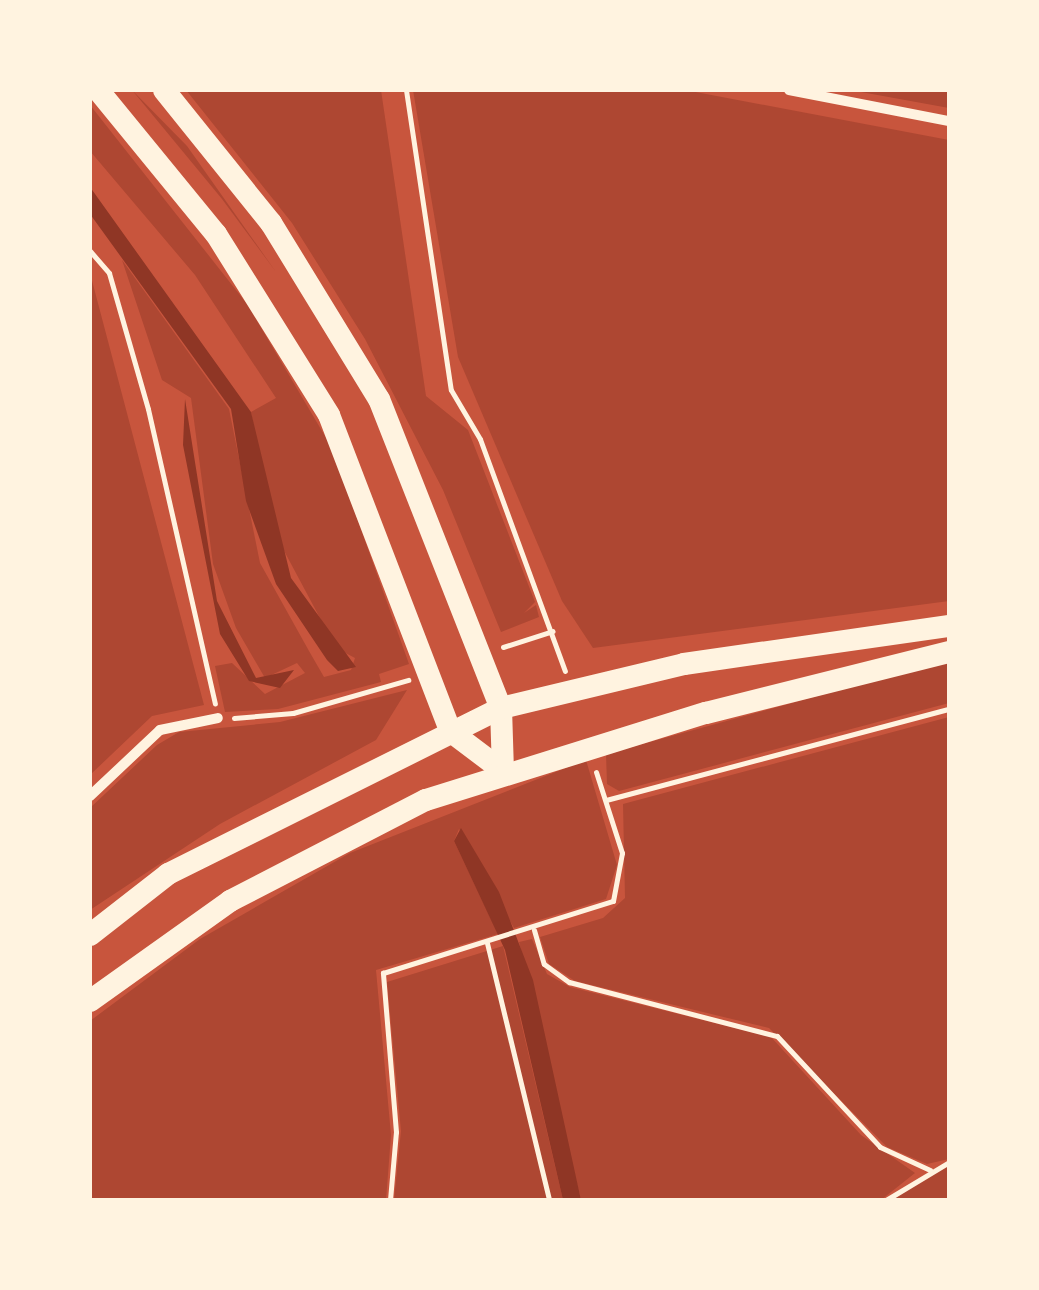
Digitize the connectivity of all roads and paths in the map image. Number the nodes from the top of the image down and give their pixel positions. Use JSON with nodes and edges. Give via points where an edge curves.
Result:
{"nodes":[{"id":1,"x":98,"y":90,"type":"edge"},
{"id":2,"x":164,"y":90,"type":"edge"},
{"id":3,"x":406,"y":90,"type":"edge"},
{"id":4,"x":789,"y":90,"type":"edge"},
{"id":5,"x":949,"y":121,"type":"edge"},
{"id":6,"x":90,"y":251,"type":"edge"},
{"id":7,"x":949,"y":626,"type":"edge"},
{"id":8,"x":553,"y":631,"type":"dead end"},
{"id":9,"x":949,"y":652,"type":"edge"},
{"id":10,"x":386,"y":688,"type":"dead end"},
{"id":11,"x":500,"y":708,"type":"junction"},
{"id":12,"x":949,"y":709,"type":"edge"},
{"id":13,"x":218,"y":718,"type":"junction"},
{"id":14,"x":450,"y":732,"type":"junction"},
{"id":15,"x":503,"y":771,"type":"junction"},
{"id":16,"x":598,"y":780,"type":"dead end"},
{"id":17,"x":90,"y":796,"type":"edge"},
{"id":18,"x":606,"y":800,"type":"junction"},
{"id":19,"x":534,"y":930,"type":"junction"},
{"id":20,"x":90,"y":935,"type":"edge"},
{"id":21,"x":490,"y":942,"type":"junction"},
{"id":22,"x":90,"y":1001,"type":"edge"},
{"id":23,"x":949,"y":1162,"type":"edge"},
{"id":24,"x":930,"y":1170,"type":"junction"},
{"id":25,"x":390,"y":1200,"type":"edge"},
{"id":26,"x":549,"y":1200,"type":"edge"},
{"id":27,"x":886,"y":1200,"type":"edge"}],
"edges":[{"from":1,"to":14,"type":"main road","via":[[216,234],[329,415]]},
{"from":2,"to":11,"type":"main road","via":[[270,223],[378,399]]},
{"from":3,"to":8,"type":"path","via":[[451,390]]},
{"from":4,"to":5,"type":"street"},
{"from":6,"to":13,"type":"path","via":[[109,273],[148,409]]},
{"from":7,"to":11,"type":"main road","via":[[684,664]]},
{"from":9,"to":15,"type":"main road"},
{"from":10,"to":13,"type":"path","via":[[276,716]]},
{"from":11,"to":14,"type":"main road"},
{"from":11,"to":15,"type":"main road"},
{"from":12,"to":18,"type":"path"},
{"from":13,"to":17,"type":"street","via":[[160,730]]},
{"from":14,"to":15,"type":"main road"},
{"from":14,"to":20,"type":"main road","via":[[168,874]]},
{"from":15,"to":22,"type":"main road","via":[[352,835],[230,901]]},
{"from":16,"to":18,"type":"path"},
{"from":18,"to":19,"type":"path","via":[[622,854],[618,894],[591,914]]},
{"from":19,"to":21,"type":"path"},
{"from":19,"to":24,"type":"path","via":[[544,964],[568,982],[777,1036],[880,1147]]},
{"from":21,"to":25,"type":"path","via":[[383,973],[396,1132]]},
{"from":21,"to":26,"type":"path"},
{"from":23,"to":24,"type":"path"},
{"from":24,"to":27,"type":"path"}]}
